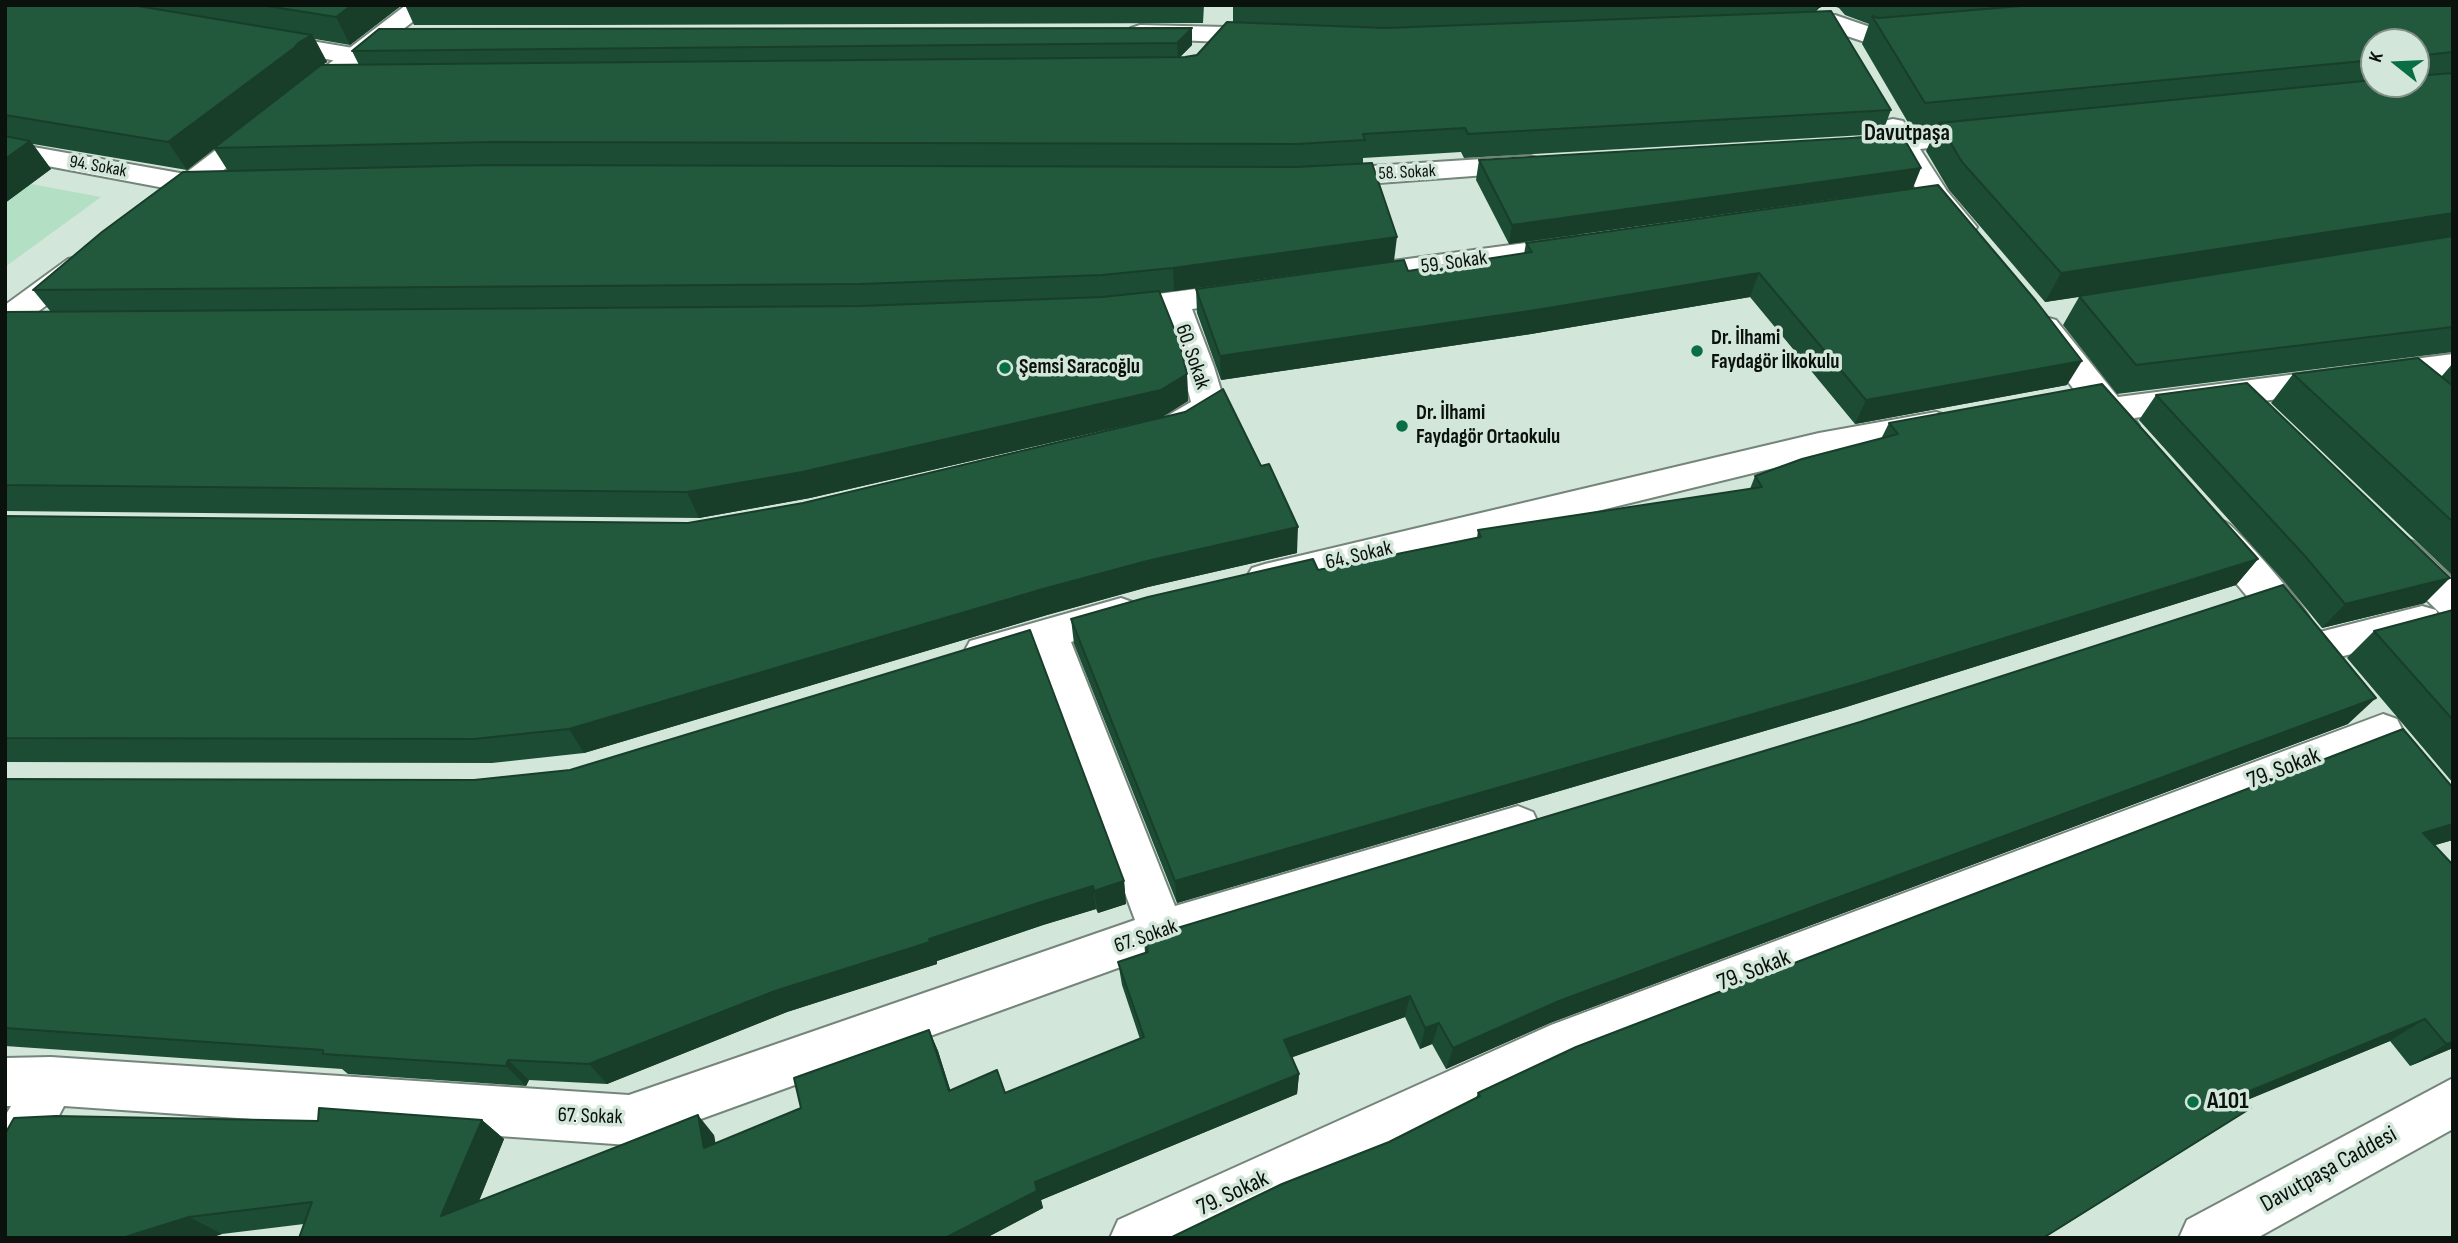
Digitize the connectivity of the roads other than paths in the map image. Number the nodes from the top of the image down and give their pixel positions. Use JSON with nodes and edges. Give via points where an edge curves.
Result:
{"nodes":[{"id":1,"x":422,"y":5,"type":"edge"},
{"id":2,"x":1828,"y":14,"type":"edge"},
{"id":3,"x":1218,"y":24,"type":"junction"},
{"id":4,"x":1758,"y":24,"type":"edge"},
{"id":5,"x":1935,"y":29,"type":"edge"},
{"id":6,"x":1109,"y":33,"type":"edge"},
{"id":7,"x":380,"y":35,"type":"junction"},
{"id":8,"x":422,"y":36,"type":"edge"},
{"id":9,"x":1287,"y":37,"type":"edge"},
{"id":10,"x":244,"y":38,"type":"edge"},
{"id":11,"x":1855,"y":59,"type":"edge"},
{"id":12,"x":1194,"y":61,"type":"edge"},
{"id":13,"x":359,"y":67,"type":"junction"},
{"id":14,"x":1875,"y":95,"type":"edge"},
{"id":15,"x":2012,"y":132,"type":"edge"},
{"id":16,"x":1902,"y":143,"type":"junction"},
{"id":17,"x":1835,"y":147,"type":"edge"},
{"id":18,"x":5,"y":150,"type":"edge"},
{"id":19,"x":1550,"y":164,"type":"edge"},
{"id":20,"x":1296,"y":180,"type":"edge"},
{"id":21,"x":251,"y":181,"type":"edge"},
{"id":22,"x":191,"y":184,"type":"junction"},
{"id":23,"x":147,"y":216,"type":"edge"},
{"id":24,"x":1608,"y":241,"type":"edge"},
{"id":25,"x":103,"y":248,"type":"edge"},
{"id":26,"x":1986,"y":256,"type":"edge"},
{"id":27,"x":1322,"y":281,"type":"edge"},
{"id":28,"x":1282,"y":287,"type":"edge"},
{"id":29,"x":1174,"y":303,"type":"junction"},
{"id":30,"x":1090,"y":311,"type":"edge"},
{"id":31,"x":2042,"y":312,"type":"edge"},
{"id":32,"x":5,"y":321,"type":"edge"},
{"id":33,"x":5,"y":327,"type":"edge"},
{"id":34,"x":47,"y":327,"type":"edge"},
{"id":35,"x":2453,"y":365,"type":"edge"},
{"id":36,"x":2401,"y":372,"type":"junction"},
{"id":37,"x":2236,"y":392,"type":"junction"},
{"id":38,"x":2432,"y":397,"type":"edge"},
{"id":39,"x":2057,"y":402,"type":"edge"},
{"id":40,"x":2102,"y":402,"type":"junction"},
{"id":41,"x":1965,"y":419,"type":"edge"},
{"id":42,"x":2265,"y":421,"type":"edge"},
{"id":43,"x":1146,"y":434,"type":"edge"},
{"id":44,"x":2143,"y":450,"type":"edge"},
{"id":45,"x":2197,"y":511,"type":"edge"},
{"id":46,"x":2374,"y":526,"type":"edge"},
{"id":47,"x":1230,"y":586,"type":"edge"},
{"id":48,"x":2453,"y":603,"type":"edge"},
{"id":49,"x":1149,"y":605,"type":"edge"},
{"id":50,"x":2453,"y":613,"type":"edge"},
{"id":51,"x":1048,"y":633,"type":"junction"},
{"id":52,"x":2312,"y":649,"type":"junction"},
{"id":53,"x":955,"y":661,"type":"edge"},
{"id":54,"x":2339,"y":680,"type":"edge"},
{"id":55,"x":2382,"y":731,"type":"dead end"},
{"id":56,"x":1550,"y":816,"type":"edge"},
{"id":57,"x":1162,"y":930,"type":"junction"},
{"id":58,"x":28,"y":1081,"type":"edge"},
{"id":59,"x":2453,"y":1102,"type":"edge"},
{"id":60,"x":5,"y":1166,"type":"edge"},
{"id":61,"x":1136,"y":1238,"type":"edge"},
{"id":62,"x":2205,"y":1238,"type":"edge"}],
"edges":[{"from":1,"to":7,"type":"street"},
{"from":2,"to":4,"type":"street"},
{"from":2,"to":5,"type":"street","via":[[1868,35]]},
{"from":2,"to":11,"type":"street"},
{"from":3,"to":6,"type":"street"},
{"from":3,"to":9,"type":"street"},
{"from":3,"to":12,"type":"street"},
{"from":7,"to":8,"type":"street"},
{"from":7,"to":13,"type":"street"},
{"from":10,"to":13,"type":"street"},
{"from":13,"to":22,"type":"street","via":[[324,78]]},
{"from":14,"to":16,"type":"street"},
{"from":15,"to":16,"type":"street"},
{"from":16,"to":17,"type":"street"},
{"from":16,"to":26,"type":"street","via":[[1921,198]]},
{"from":18,"to":22,"type":"street","name":"94. Sokak"},
{"from":19,"to":20,"type":"street","name":"58. Sokak"},
{"from":21,"to":22,"type":"street"},
{"from":22,"to":23,"type":"street"},
{"from":24,"to":27,"type":"street","name":"59. Sokak"},
{"from":25,"to":32,"type":"street"},
{"from":28,"to":29,"type":"street"},
{"from":29,"to":30,"type":"street"},
{"from":29,"to":43,"type":"street","name":"60. Sokak","via":[[1209,407],[1173,428]]},
{"from":31,"to":40,"type":"street"},
{"from":33,"to":34,"type":"street"},
{"from":35,"to":36,"type":"street"},
{"from":36,"to":37,"type":"street"},
{"from":36,"to":38,"type":"street"},
{"from":37,"to":40,"type":"street"},
{"from":37,"to":42,"type":"street"},
{"from":39,"to":40,"type":"street"},
{"from":40,"to":44,"type":"street"},
{"from":41,"to":47,"type":"street","name":"64. Sokak","via":[[1819,445]]},
{"from":45,"to":52,"type":"street","via":[[2248,598]]},
{"from":46,"to":48,"type":"street"},
{"from":49,"to":51,"type":"street"},
{"from":50,"to":52,"type":"street"},
{"from":51,"to":53,"type":"street"},
{"from":51,"to":57,"type":"street"},
{"from":52,"to":54,"type":"street"},
{"from":55,"to":61,"type":"street","name":"79. Sokak","via":[[1551,1048]]},
{"from":56,"to":57,"type":"street","name":"67. Sokak"},
{"from":57,"to":58,"type":"street","name":"67. Sokak","via":[[629,1120]]},
{"from":58,"to":60,"type":"street"},
{"from":59,"to":62,"type":"street","name":"Davutpaşa Caddesi"}]}
